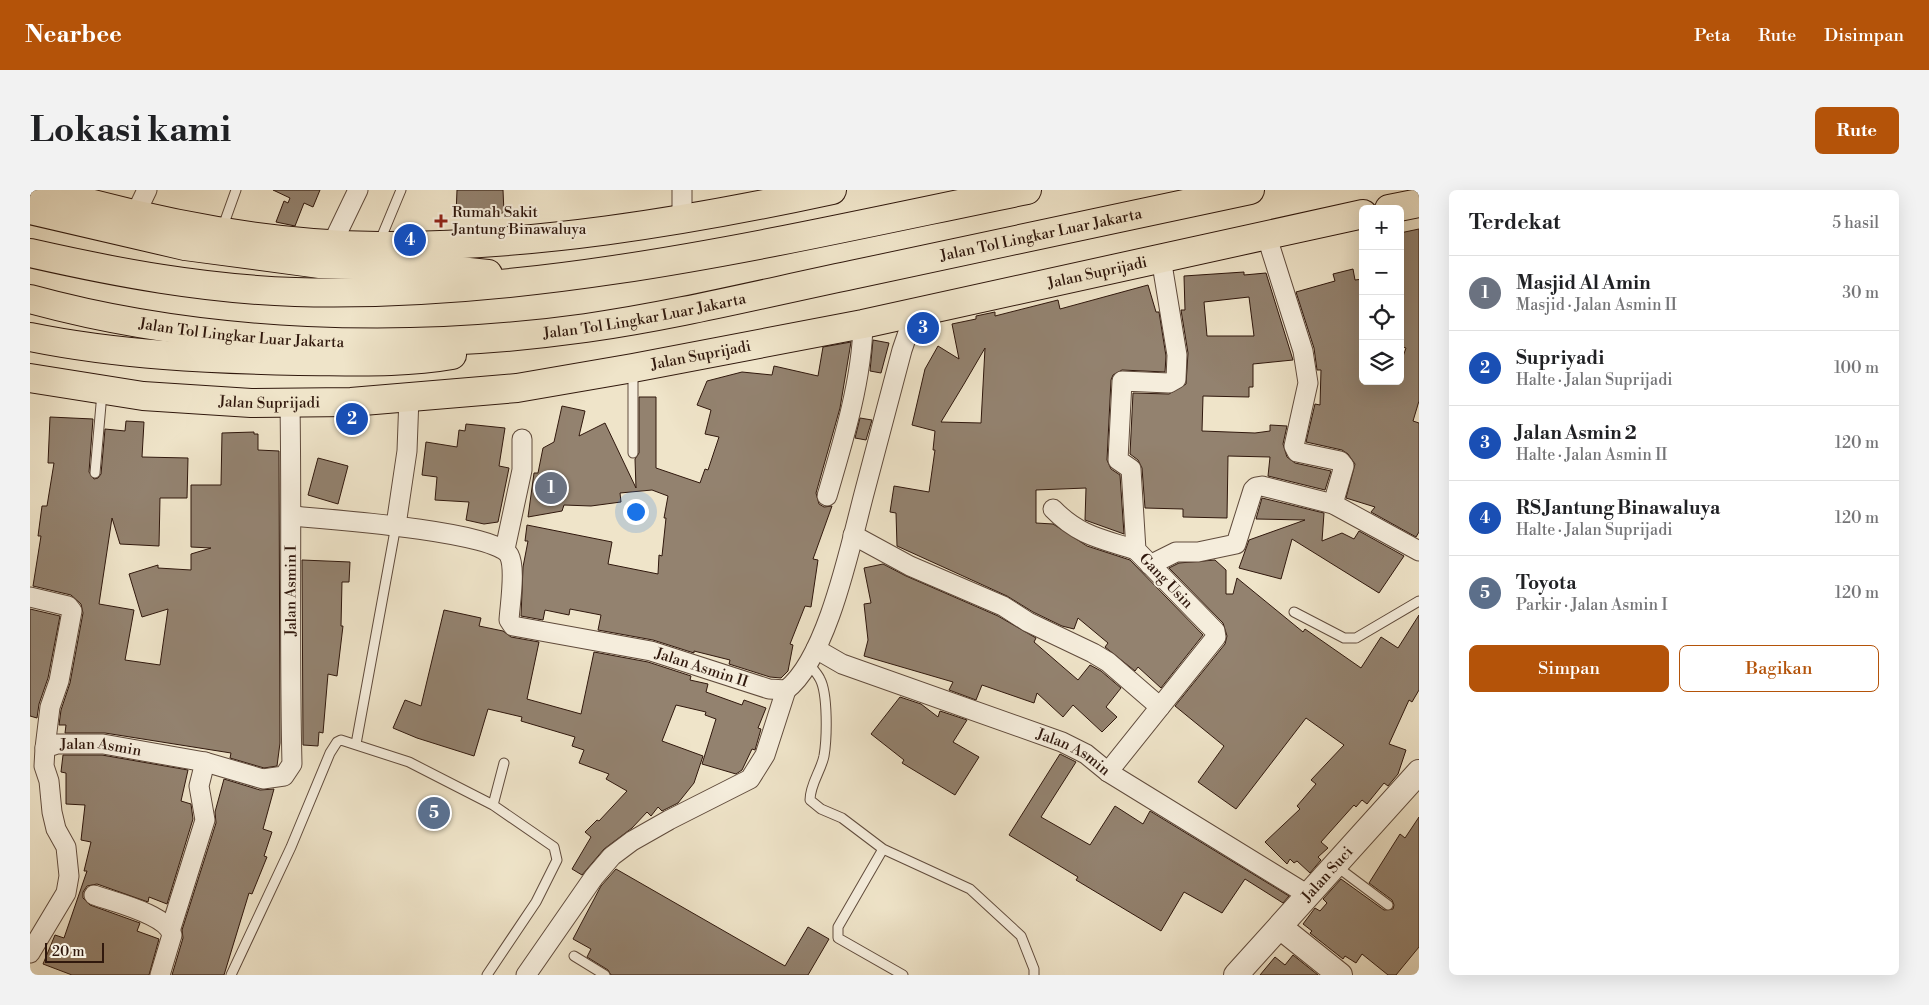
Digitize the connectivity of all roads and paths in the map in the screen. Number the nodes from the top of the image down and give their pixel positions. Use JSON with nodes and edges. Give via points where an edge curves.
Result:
{"nodes":[{"id":1,"x":43,"y":190,"type":"edge"},
{"id":2,"x":148,"y":190,"type":"edge"},
{"id":3,"x":236,"y":190,"type":"edge"},
{"id":4,"x":358,"y":190,"type":"edge"},
{"id":5,"x":401,"y":190,"type":"edge"},
{"id":6,"x":682,"y":190,"type":"edge"},
{"id":7,"x":832,"y":190,"type":"edge"},
{"id":8,"x":1027,"y":190,"type":"edge"},
{"id":9,"x":1250,"y":190,"type":"edge"},
{"id":10,"x":82,"y":197,"type":"edge"},
{"id":11,"x":1419,"y":203,"type":"edge"},
{"id":12,"x":1404,"y":206,"type":"edge"},
{"id":13,"x":30,"y":210,"type":"edge"},
{"id":14,"x":135,"y":215,"type":"junction"},
{"id":15,"x":1359,"y":215,"type":"edge"},
{"id":16,"x":682,"y":218,"type":"junction"},
{"id":17,"x":221,"y":231,"type":"junction"},
{"id":18,"x":1266,"y":234,"type":"junction"},
{"id":19,"x":332,"y":244,"type":"junction"},
{"id":20,"x":377,"y":246,"type":"junction"},
{"id":21,"x":30,"y":253,"type":"edge"},
{"id":22,"x":1161,"y":258,"type":"junction"},
{"id":23,"x":541,"y":281,"type":"junction"},
{"id":24,"x":30,"y":299,"type":"edge"},
{"id":25,"x":915,"y":312,"type":"junction"},
{"id":26,"x":864,"y":324,"type":"junction"},
{"id":27,"x":528,"y":335,"type":"junction"},
{"id":28,"x":30,"y":337,"type":"edge"},
{"id":29,"x":633,"y":368,"type":"junction"},
{"id":30,"x":30,"y":378,"type":"edge"},
{"id":31,"x":102,"y":391,"type":"junction"},
{"id":32,"x":409,"y":397,"type":"junction"},
{"id":33,"x":290,"y":404,"type":"junction"},
{"id":34,"x":522,"y":439,"type":"dead end"},
{"id":35,"x":633,"y":453,"type":"dead end"},
{"id":36,"x":95,"y":473,"type":"dead end"},
{"id":37,"x":827,"y":496,"type":"dead end"},
{"id":38,"x":1333,"y":504,"type":"junction"},
{"id":39,"x":1053,"y":509,"type":"dead end"},
{"id":40,"x":292,"y":516,"type":"junction"},
{"id":41,"x":396,"y":526,"type":"junction"},
{"id":42,"x":853,"y":535,"type":"junction"},
{"id":43,"x":504,"y":549,"type":"junction"},
{"id":44,"x":1136,"y":550,"type":"junction"},
{"id":45,"x":1419,"y":551,"type":"edge"},
{"id":46,"x":1150,"y":565,"type":"junction"},
{"id":47,"x":30,"y":596,"type":"edge"},
{"id":48,"x":1419,"y":601,"type":"edge"},
{"id":49,"x":1294,"y":612,"type":"dead end"},
{"id":50,"x":812,"y":656,"type":"junction"},
{"id":51,"x":786,"y":690,"type":"junction"},
{"id":52,"x":1160,"y":707,"type":"junction"},
{"id":53,"x":40,"y":741,"type":"edge"},
{"id":54,"x":356,"y":744,"type":"junction"},
{"id":55,"x":204,"y":762,"type":"junction"},
{"id":56,"x":504,"y":762,"type":"dead end"},
{"id":57,"x":1108,"y":772,"type":"junction"},
{"id":58,"x":1419,"y":772,"type":"edge"},
{"id":59,"x":284,"y":776,"type":"joint"},
{"id":60,"x":493,"y":805,"type":"junction"},
{"id":61,"x":883,"y":849,"type":"junction"},
{"id":62,"x":1336,"y":866,"type":"junction"},
{"id":63,"x":94,"y":895,"type":"dead end"},
{"id":64,"x":1308,"y":895,"type":"junction"},
{"id":65,"x":1388,"y":905,"type":"dead end"},
{"id":66,"x":1280,"y":927,"type":"junction"},
{"id":67,"x":171,"y":928,"type":"junction"},
{"id":68,"x":30,"y":953,"type":"edge"},
{"id":69,"x":574,"y":956,"type":"dead end"},
{"id":70,"x":160,"y":975,"type":"edge"},
{"id":71,"x":231,"y":975,"type":"edge"},
{"id":72,"x":487,"y":975,"type":"edge"},
{"id":73,"x":526,"y":975,"type":"edge"},
{"id":74,"x":605,"y":975,"type":"edge"},
{"id":75,"x":904,"y":975,"type":"edge"},
{"id":76,"x":1034,"y":975,"type":"edge"},
{"id":77,"x":1236,"y":975,"type":"edge"},
{"id":78,"x":1340,"y":975,"type":"edge"}],
"edges":[{"from":1,"to":10,"type":"main road"},
{"from":2,"to":14,"type":"street"},
{"from":3,"to":17,"type":"lane"},
{"from":4,"to":19,"type":"street"},
{"from":5,"to":20,"type":"lane"},
{"from":6,"to":16,"type":"street"},
{"from":7,"to":16,"type":"main road"},
{"from":8,"to":23,"type":"main road","via":[[678,260]]},
{"from":9,"to":27,"type":"main road","name":"Jalan Tol Lingkar Luar Jakarta","via":[[638,320]]},
{"from":10,"to":14,"type":"main road"},
{"from":11,"to":12,"type":"main road"},
{"from":13,"to":23,"type":"main road","via":[[185,246],[320,264],[421,267]]},
{"from":14,"to":17,"type":"main road"},
{"from":15,"to":18,"type":"main road","name":"Jalan Suprijadi"},
{"from":16,"to":20,"type":"main road","via":[[554,236]]},
{"from":17,"to":19,"type":"main road"},
{"from":18,"to":22,"type":"main road","name":"Jalan Suprijadi"},
{"from":18,"to":38,"type":"street","via":[[1303,351],[1308,383],[1294,446],[1297,452],[1340,461],[1344,466]]},
{"from":19,"to":20,"type":"main road"},
{"from":21,"to":23,"type":"main road","via":[[174,282],[295,292],[444,289]]},
{"from":22,"to":25,"type":"main road","name":"Jalan Suprijadi"},
{"from":22,"to":44,"type":"street","name":"Gang Usin","via":[[1177,355],[1176,379],[1169,383],[1124,380],[1122,383],[1118,460],[1131,468]]},
{"from":24,"to":27,"type":"main road","name":"Jalan Tol Lingkar Luar Jakarta","via":[[76,312],[188,331],[300,341],[438,341]]},
{"from":25,"to":26,"type":"main road","name":"Jalan Suprijadi"},
{"from":25,"to":42,"type":"street"},
{"from":26,"to":29,"type":"main road","name":"Jalan Suprijadi"},
{"from":26,"to":37,"type":"street","via":[[863,344],[847,420]]},
{"from":27,"to":28,"type":"main road","via":[[432,359],[364,362],[205,359]]},
{"from":29,"to":32,"type":"main road","name":"Jalan Suprijadi","via":[[517,388]]},
{"from":29,"to":35,"type":"lane"},
{"from":30,"to":31,"type":"main road","name":"Jalan Suprijadi"},
{"from":31,"to":33,"type":"main road","name":"Jalan Suprijadi","via":[[209,401]]},
{"from":31,"to":36,"type":"lane"},
{"from":32,"to":33,"type":"main road","name":"Jalan Suprijadi"},
{"from":32,"to":41,"type":"street","via":[[407,452]]},
{"from":33,"to":40,"type":"street","name":"Jalan Asmin I"},
{"from":34,"to":43,"type":"street","via":[[522,470]]},
{"from":38,"to":45,"type":"street"},
{"from":38,"to":46,"type":"street","via":[[1256,486],[1236,544],[1198,552],[1176,552]]},
{"from":39,"to":44,"type":"street","via":[[1083,533]]},
{"from":40,"to":41,"type":"street"},
{"from":40,"to":59,"type":"street","name":"Jalan Asmin I","via":[[289,648],[292,764]]},
{"from":41,"to":43,"type":"street","via":[[489,542]]},
{"from":41,"to":54,"type":"lane"},
{"from":42,"to":50,"type":"street","via":[[831,611]]},
{"from":42,"to":52,"type":"street","via":[[910,566],[1004,606],[1028,622],[1093,652]]},
{"from":43,"to":51,"type":"street","name":"Jalan Asmin II","via":[[512,562],[509,620],[513,626],[651,651],[769,689]]},
{"from":44,"to":46,"type":"street","name":"Gang Usin"},
{"from":46,"to":52,"type":"street","name":"Gang Usin","via":[[1216,634]]},
{"from":47,"to":53,"type":"street","via":[[68,606],[72,611],[59,681]]},
{"from":48,"to":49,"type":"lane","via":[[1356,638],[1344,638]]},
{"from":50,"to":51,"type":"street","via":[[793,685]]},
{"from":50,"to":57,"type":"street","name":"Jalan Asmin","via":[[1062,742],[1086,754]]},
{"from":50,"to":61,"type":"lane","via":[[823,687],[825,710],[824,756],[810,800],[842,818]]},
{"from":51,"to":73,"type":"street","via":[[765,754],[750,779],[632,841],[612,856]]},
{"from":52,"to":57,"type":"street","name":"Gang Usin"},
{"from":53,"to":55,"type":"street","name":"Jalan Asmin","via":[[103,744]]},
{"from":53,"to":68,"type":"street","name":"Jalan Asmin","via":[[52,812],[66,847],[69,876],[66,893]]},
{"from":54,"to":60,"type":"lane","via":[[409,762]]},
{"from":54,"to":71,"type":"lane","via":[[346,740],[338,742],[330,753],[287,856]]},
{"from":55,"to":59,"type":"street","name":"Jalan Asmin","via":[[263,779]]},
{"from":55,"to":67,"type":"street","via":[[199,786],[205,820]]},
{"from":56,"to":60,"type":"lane"},
{"from":57,"to":64,"type":"street","name":"Jalan Asmin"},
{"from":58,"to":62,"type":"street","name":"Jalan Suci"},
{"from":60,"to":72,"type":"lane","via":[[554,846],[557,860],[536,902]]},
{"from":61,"to":75,"type":"lane","via":[[838,927],[838,938]]},
{"from":61,"to":76,"type":"lane","via":[[970,889],[1021,936]]},
{"from":62,"to":64,"type":"street","name":"Jalan Suci"},
{"from":62,"to":65,"type":"lane"},
{"from":63,"to":67,"type":"street","via":[[166,922]]},
{"from":64,"to":66,"type":"street","name":"Jalan Suci"},
{"from":66,"to":77,"type":"street","name":"Jalan Suci"},
{"from":66,"to":78,"type":"street"},
{"from":67,"to":70,"type":"street","via":[[172,935]]},
{"from":69,"to":74,"type":"lane"}]}
